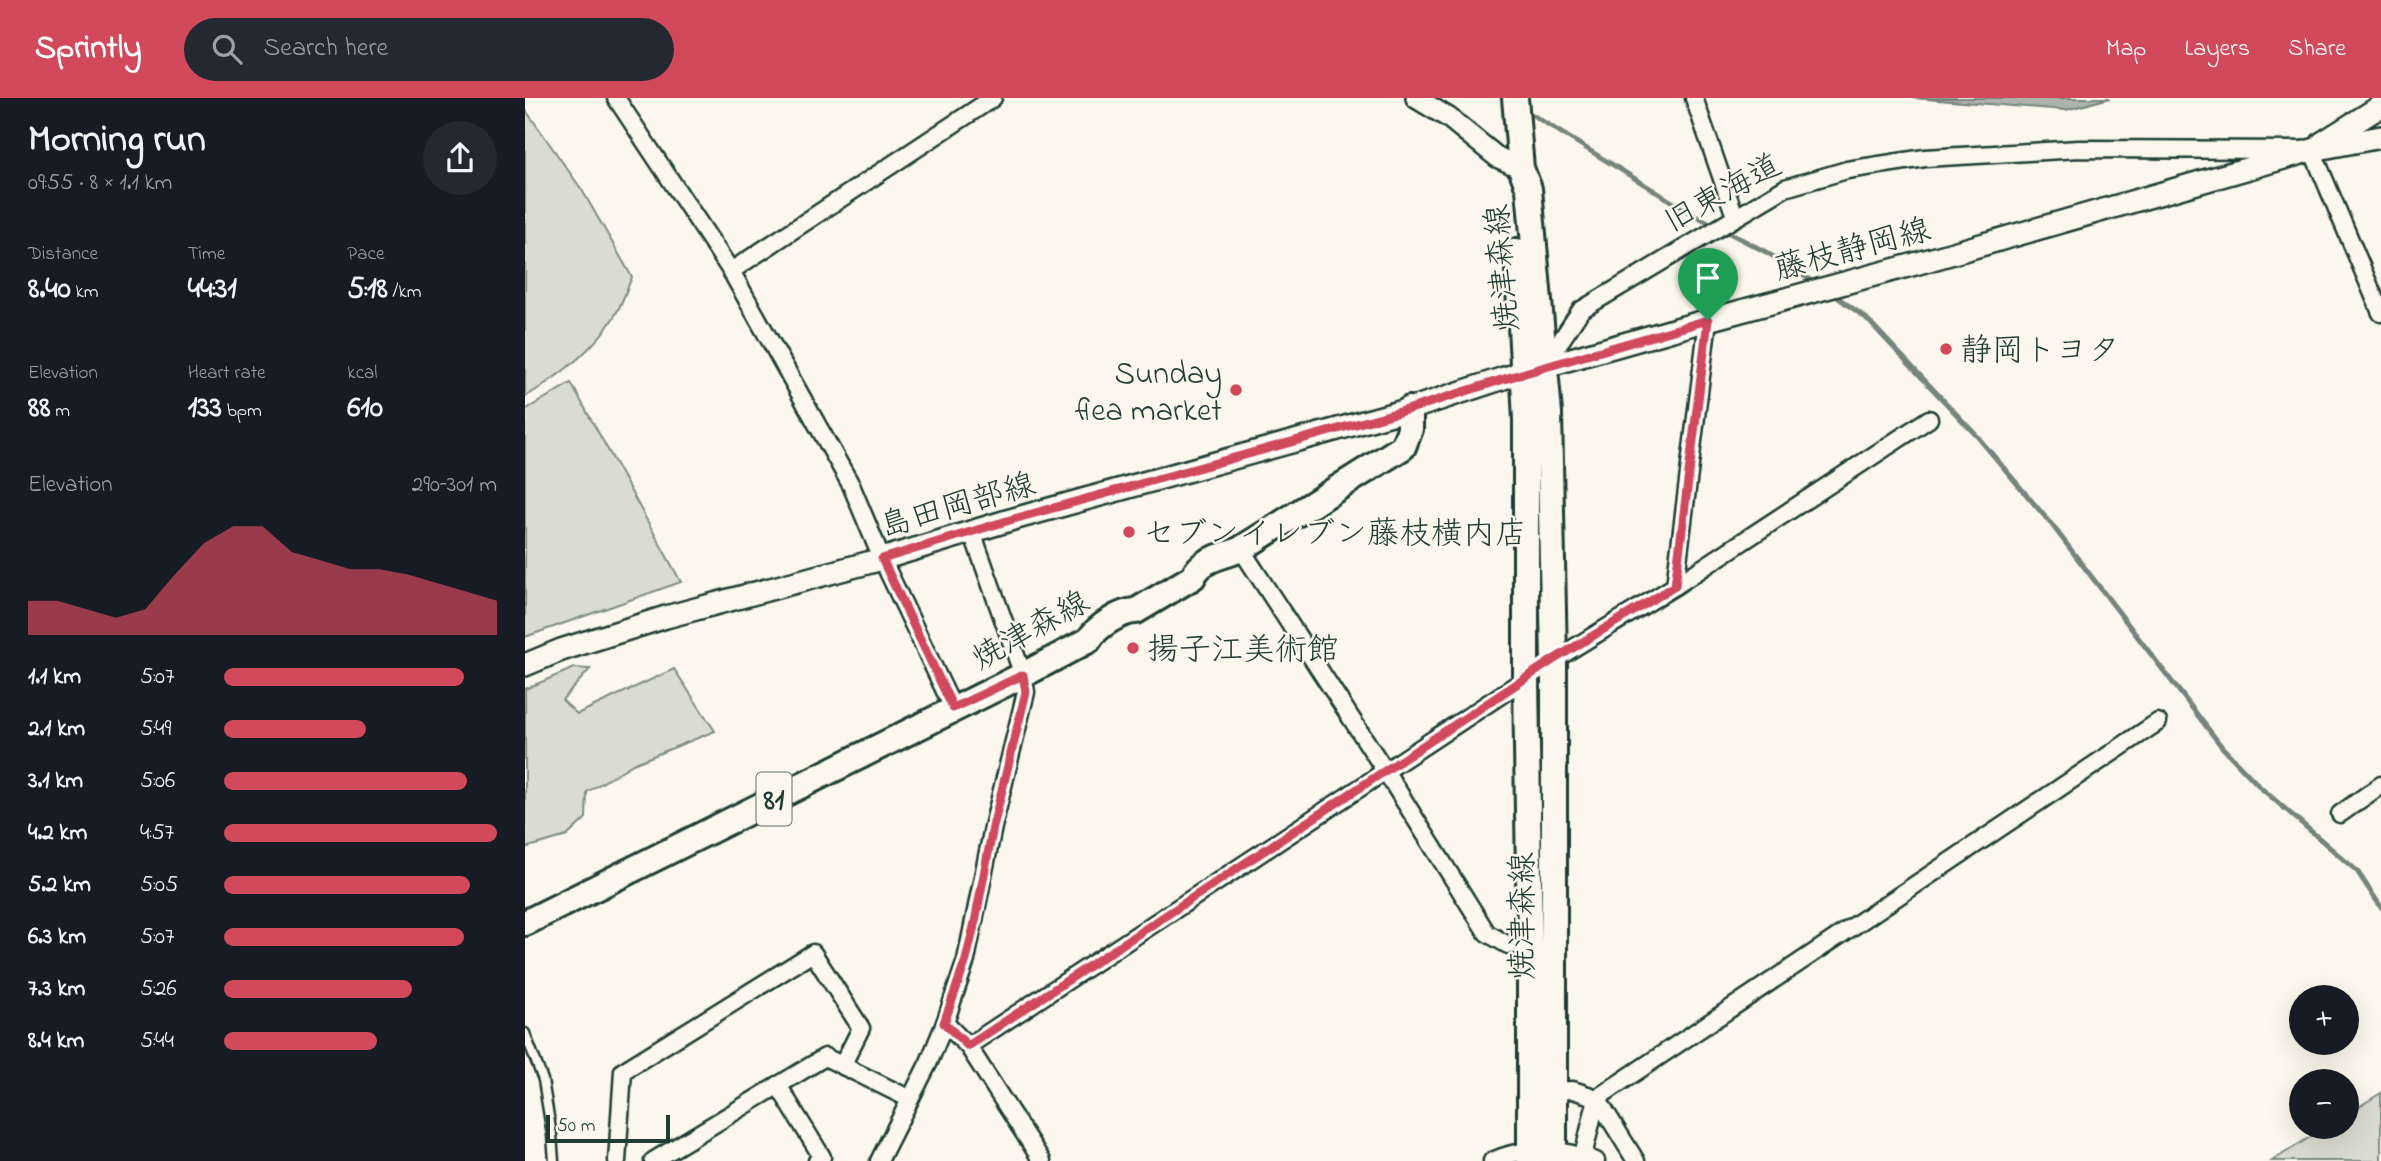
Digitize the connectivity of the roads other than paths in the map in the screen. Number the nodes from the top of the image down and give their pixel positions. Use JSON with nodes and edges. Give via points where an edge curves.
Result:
{"nodes":[{"id":1,"x":616,"y":98,"type":"edge"},
{"id":2,"x":993,"y":98,"type":"edge"},
{"id":3,"x":1416,"y":98,"type":"edge"},
{"id":4,"x":1515,"y":98,"type":"edge"},
{"id":5,"x":1694,"y":98,"type":"edge"},
{"id":6,"x":2381,"y":106,"type":"edge"},
{"id":7,"x":2381,"y":136,"type":"edge"},
{"id":8,"x":2312,"y":150,"type":"junction"},
{"id":9,"x":1521,"y":168,"type":"junction"},
{"id":10,"x":1731,"y":219,"type":"junction"},
{"id":11,"x":731,"y":271,"type":"junction"},
{"id":12,"x":2381,"y":313,"type":"edge"},
{"id":13,"x":1708,"y":320,"type":"junction"},
{"id":14,"x":1534,"y":370,"type":"junction"},
{"id":15,"x":1410,"y":409,"type":"junction"},
{"id":16,"x":1929,"y":419,"type":"dead end"},
{"id":17,"x":972,"y":532,"type":"junction"},
{"id":18,"x":1241,"y":549,"type":"junction"},
{"id":19,"x":882,"y":559,"type":"junction"},
{"id":20,"x":1675,"y":586,"type":"junction"},
{"id":21,"x":1553,"y":660,"type":"junction"},
{"id":22,"x":525,"y":665,"type":"edge"},
{"id":23,"x":1023,"y":675,"type":"junction"},
{"id":24,"x":1526,"y":679,"type":"junction"},
{"id":25,"x":953,"y":708,"type":"junction"},
{"id":26,"x":2158,"y":722,"type":"dead end"},
{"id":27,"x":1387,"y":772,"type":"junction"},
{"id":28,"x":2381,"y":786,"type":"edge"},
{"id":29,"x":2340,"y":814,"type":"dead end"},
{"id":30,"x":525,"y":923,"type":"edge"},
{"id":31,"x":1530,"y":945,"type":"junction"},
{"id":32,"x":944,"y":1023,"type":"junction"},
{"id":33,"x":525,"y":1033,"type":"edge"},
{"id":34,"x":968,"y":1046,"type":"junction"},
{"id":35,"x":842,"y":1066,"type":"junction"},
{"id":36,"x":778,"y":1085,"type":"junction"},
{"id":37,"x":1554,"y":1091,"type":"junction"},
{"id":38,"x":1597,"y":1098,"type":"junction"},
{"id":39,"x":910,"y":1099,"type":"junction"},
{"id":40,"x":1542,"y":1156,"type":"edge"},
{"id":41,"x":1590,"y":1158,"type":"edge"},
{"id":42,"x":554,"y":1161,"type":"edge"},
{"id":43,"x":617,"y":1161,"type":"edge"},
{"id":44,"x":653,"y":1161,"type":"edge"},
{"id":45,"x":817,"y":1161,"type":"edge"},
{"id":46,"x":879,"y":1161,"type":"edge"},
{"id":47,"x":1042,"y":1161,"type":"edge"},
{"id":48,"x":1492,"y":1161,"type":"edge"},
{"id":49,"x":1636,"y":1161,"type":"edge"}],
"edges":[{"from":1,"to":11,"type":"street"},
{"from":2,"to":11,"type":"street"},
{"from":3,"to":9,"type":"street","via":[[1497,157]]},
{"from":4,"to":9,"type":"main road","name":"焼津森線"},
{"from":5,"to":10,"type":"street"},
{"from":6,"to":8,"type":"main road"},
{"from":7,"to":8,"type":"main road"},
{"from":8,"to":10,"type":"street","name":"旧東海道","via":[[2079,149],[1925,158],[1847,170],[1785,188]]},
{"from":8,"to":12,"type":"street"},
{"from":8,"to":13,"type":"main road","name":"藤枝静岡線"},
{"from":9,"to":14,"type":"main road","name":"焼津森線","via":[[1529,189]]},
{"from":10,"to":14,"type":"street","name":"旧東海道","via":[[1581,310]]},
{"from":11,"to":19,"type":"street","via":[[851,485]]},
{"from":13,"to":14,"type":"main road","name":"藤枝静岡線"},
{"from":13,"to":20,"type":"street"},
{"from":14,"to":15,"type":"main road","name":"藤枝静岡線"},
{"from":14,"to":21,"type":"main road","name":"焼津森線","via":[[1549,413]]},
{"from":14,"to":24,"type":"main road","name":"焼津森線"},
{"from":15,"to":17,"type":"main road","name":"島田岡部線"},
{"from":15,"to":18,"type":"main road","name":"焼津森線","number":"81","via":[[1410,429],[1403,447]]},
{"from":16,"to":20,"type":"street"},
{"from":17,"to":19,"type":"main road","name":"島田岡部線"},
{"from":17,"to":23,"type":"street"},
{"from":18,"to":23,"type":"main road","name":"焼津森線","number":"81","via":[[1215,557],[1193,577]]},
{"from":18,"to":27,"type":"street"},
{"from":19,"to":22,"type":"main road","name":"島田岡部線","via":[[666,617]]},
{"from":19,"to":25,"type":"street"},
{"from":20,"to":21,"type":"street"},
{"from":21,"to":24,"type":"street"},
{"from":21,"to":37,"type":"main road","name":"焼津森線"},
{"from":23,"to":25,"type":"main road","name":"焼津森線","number":"81"},
{"from":23,"to":32,"type":"street","via":[[1026,692],[975,922]]},
{"from":24,"to":27,"type":"street"},
{"from":24,"to":31,"type":"main road","name":"焼津森線"},
{"from":25,"to":30,"type":"main road","name":"焼津森線","number":"81"},
{"from":26,"to":38,"type":"street"},
{"from":27,"to":31,"type":"street","via":[[1487,933],[1508,945]]},
{"from":27,"to":34,"type":"street"},
{"from":28,"to":29,"type":"street"},
{"from":31,"to":40,"type":"main road","name":"焼津森線"},
{"from":32,"to":34,"type":"street"},
{"from":32,"to":39,"type":"street"},
{"from":33,"to":42,"type":"lane","via":[[543,1080]]},
{"from":34,"to":47,"type":"street"},
{"from":35,"to":36,"type":"street","via":[[825,1057]]},
{"from":35,"to":39,"type":"street"},
{"from":35,"to":43,"type":"street","via":[[861,1028],[813,953],[623,1071]]},
{"from":36,"to":44,"type":"street"},
{"from":36,"to":45,"type":"street","via":[[823,1157]]},
{"from":37,"to":38,"type":"street","via":[[1573,1090]]},
{"from":37,"to":40,"type":"main road","name":"焼津森線"},
{"from":38,"to":41,"type":"street"},
{"from":38,"to":49,"type":"street"},
{"from":39,"to":46,"type":"street"},
{"from":40,"to":41,"type":"street"},
{"from":40,"to":48,"type":"street"}]}
